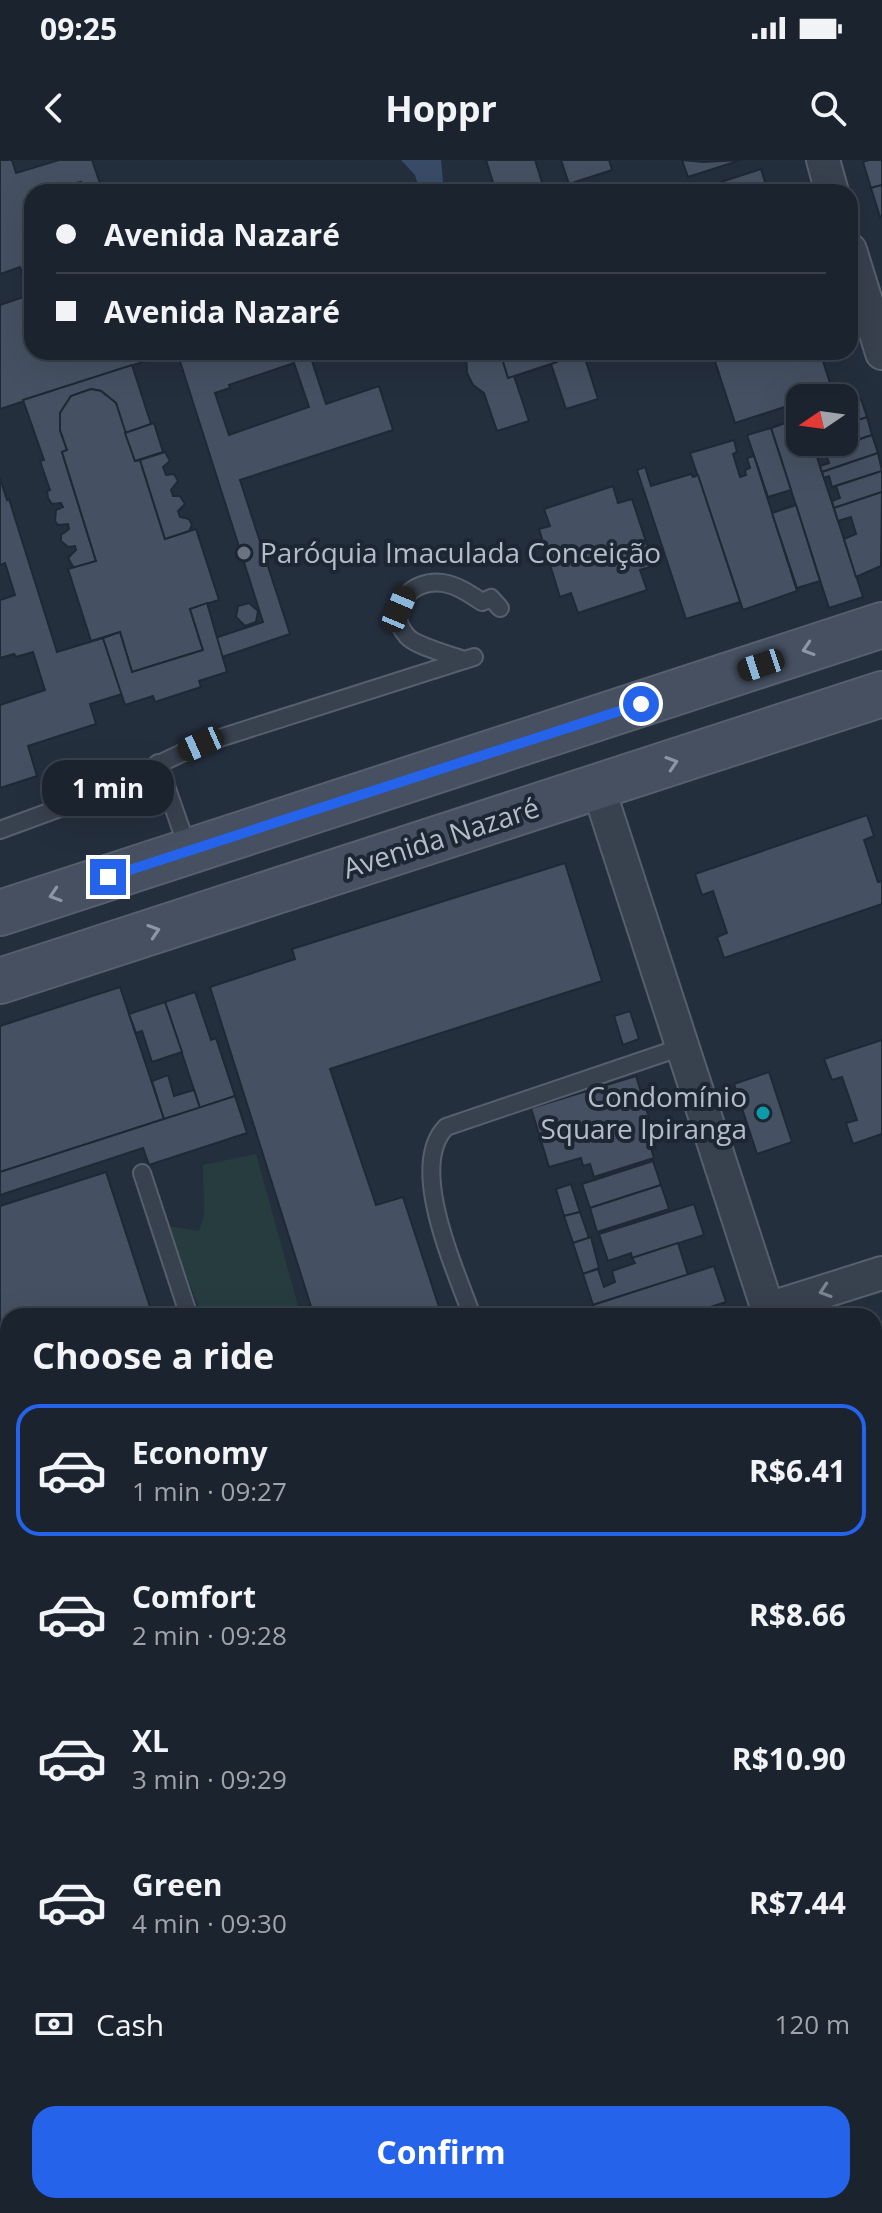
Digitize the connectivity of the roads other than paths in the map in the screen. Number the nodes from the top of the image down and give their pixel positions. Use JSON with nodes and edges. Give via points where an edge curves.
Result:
{"nodes":[{"id":1,"x":823,"y":160,"type":"edge"},
{"id":2,"x":830,"y":184,"type":"edge"},
{"id":3,"x":858,"y":264,"type":"edge"},
{"id":4,"x":873,"y":290,"type":"edge"},
{"id":5,"x":882,"y":353,"type":"edge"},
{"id":6,"x":500,"y":608,"type":"dead end"},
{"id":7,"x":882,"y":625,"type":"edge"},
{"id":8,"x":882,"y":694,"type":"edge"},
{"id":9,"x":158,"y":763,"type":"junction"},
{"id":10,"x":598,"y":787,"type":"junction"},
{"id":11,"x":0,"y":830,"type":"edge"},
{"id":12,"x":189,"y":851,"type":"junction"},
{"id":13,"x":0,"y":913,"type":"edge"},
{"id":14,"x":0,"y":981,"type":"edge"},
{"id":15,"x":682,"y":1047,"type":"junction"},
{"id":16,"x":142,"y":1173,"type":"dead end"},
{"id":17,"x":882,"y":1273,"type":"edge"},
{"id":18,"x":186,"y":1308,"type":"edge"},
{"id":19,"x":469,"y":1308,"type":"edge"},
{"id":20,"x":768,"y":1308,"type":"edge"},
{"id":21,"x":781,"y":1308,"type":"edge"}],
"edges":[{"from":1,"to":2,"type":"street"},
{"from":3,"to":4,"type":"street"},
{"from":4,"to":5,"type":"street"},
{"from":6,"to":9,"type":"lane","via":[[491,598],[482,602],[443,582],[415,585],[399,609],[408,639],[469,658]]},
{"from":7,"to":12,"type":"main road","one_way":true},
{"from":10,"to":8,"type":"main road","name":"Avenida Nazaré","one_way":true},
{"from":9,"to":11,"type":"lane","via":[[87,798]]},
{"from":9,"to":12,"type":"lane"},
{"from":14,"to":10,"type":"main road","name":"Avenida Nazaré","one_way":true},
{"from":10,"to":15,"type":"street"},
{"from":12,"to":13,"type":"main road","one_way":true},
{"from":15,"to":19,"type":"lane","via":[[502,1106],[440,1133],[433,1147],[430,1183]]},
{"from":15,"to":20,"type":"street"},
{"from":16,"to":18,"type":"lane"},
{"from":17,"to":21,"type":"street","one_way":true}]}
